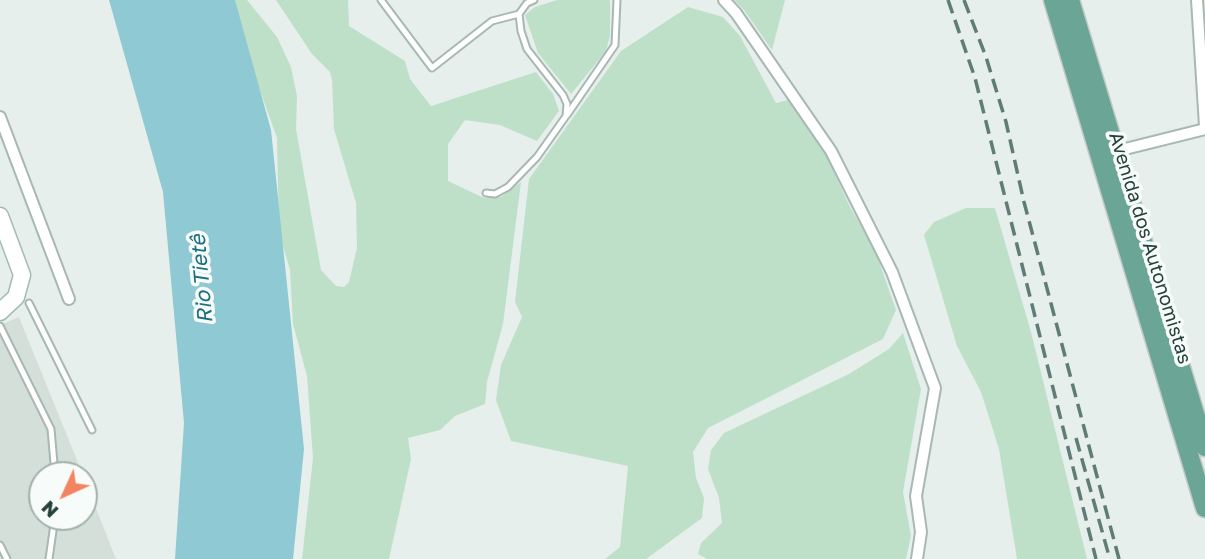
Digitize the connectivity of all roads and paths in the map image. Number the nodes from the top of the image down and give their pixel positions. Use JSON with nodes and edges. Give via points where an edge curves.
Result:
{"nodes":[{"id":1,"x":381,"y":0,"type":"edge"},
{"id":2,"x":534,"y":0,"type":"edge"},
{"id":3,"x":617,"y":0,"type":"edge"},
{"id":4,"x":724,"y":0,"type":"edge"},
{"id":5,"x":1053,"y":0,"type":"edge"},
{"id":6,"x":1070,"y":0,"type":"edge"},
{"id":7,"x":1197,"y":0,"type":"edge"},
{"id":8,"x":519,"y":14,"type":"junction"},
{"id":9,"x":566,"y":116,"type":"junction"},
{"id":10,"x":0,"y":117,"type":"edge"},
{"id":11,"x":1205,"y":127,"type":"edge"},
{"id":12,"x":1110,"y":156,"type":"junction"},
{"id":13,"x":486,"y":193,"type":"dead end"},
{"id":14,"x":0,"y":216,"type":"edge"},
{"id":15,"x":69,"y":299,"type":"dead end"},
{"id":16,"x":23,"y":300,"type":"junction"},
{"id":17,"x":0,"y":312,"type":"edge"},
{"id":18,"x":0,"y":326,"type":"edge"},
{"id":19,"x":92,"y":430,"type":"dead end"},
{"id":20,"x":1204,"y":437,"type":"edge"},
{"id":21,"x":54,"y":461,"type":"edge"},
{"id":22,"x":1200,"y":477,"type":"edge"},
{"id":23,"x":1205,"y":509,"type":"edge"},
{"id":24,"x":53,"y":531,"type":"edge"},
{"id":25,"x":0,"y":545,"type":"edge"},
{"id":26,"x":7,"y":559,"type":"edge"},
{"id":27,"x":49,"y":559,"type":"edge"},
{"id":28,"x":917,"y":559,"type":"edge"}],
"edges":[{"from":1,"to":8,"type":"lane","via":[[432,68],[492,21]]},
{"from":2,"to":8,"type":"lane"},
{"from":3,"to":9,"type":"lane","via":[[615,46]]},
{"from":4,"to":28,"type":"street","via":[[831,151],[892,272],[935,388],[916,496],[921,532]]},
{"from":5,"to":12,"type":"main road","name":"Avenida dos Autonomistas"},
{"from":6,"to":12,"type":"main road","name":"Avenida dos Autonomistas"},
{"from":7,"to":11,"type":"street"},
{"from":8,"to":9,"type":"lane","via":[[527,49],[564,95]]},
{"from":9,"to":13,"type":"lane","via":[[508,187]]},
{"from":10,"to":15,"type":"street"},
{"from":11,"to":12,"type":"street"},
{"from":12,"to":20,"type":"main road","name":"Avenida dos Autonomistas"},
{"from":12,"to":22,"type":"main road","name":"Avenida dos Autonomistas"},
{"from":14,"to":16,"type":"main road","via":[[19,262]]},
{"from":16,"to":17,"type":"main road"},
{"from":16,"to":19,"type":"lane"},
{"from":18,"to":21,"type":"lane","via":[[51,429]]},
{"from":22,"to":23,"type":"main road","name":"Avenida dos Autonomistas"},
{"from":24,"to":27,"type":"lane"},
{"from":25,"to":26,"type":"lane"}]}
